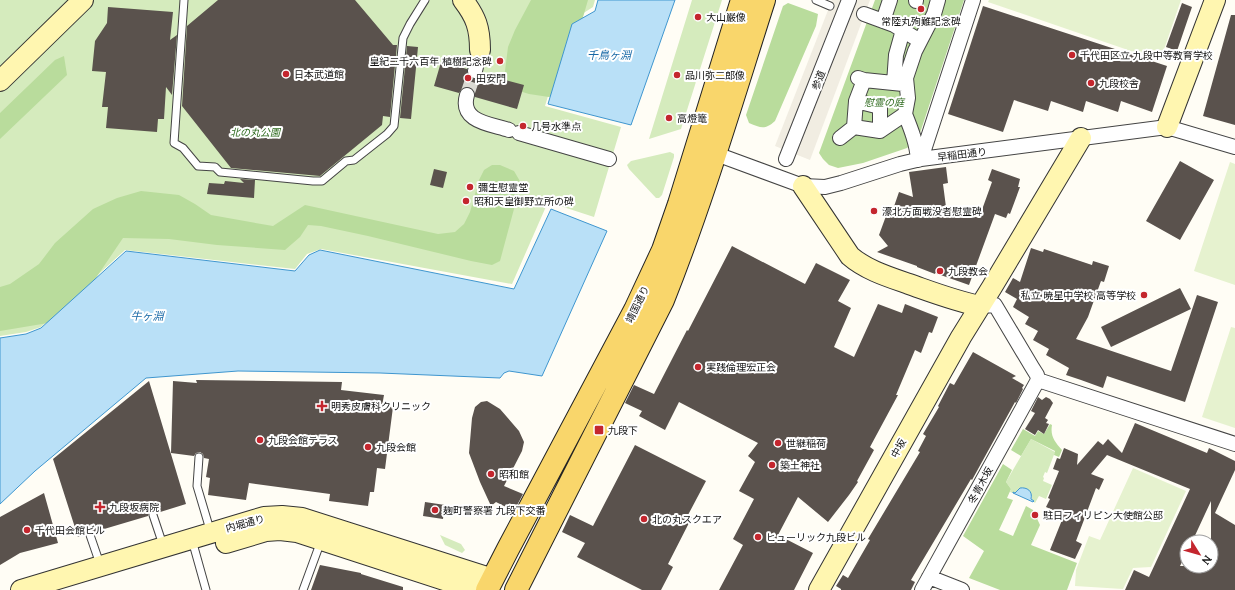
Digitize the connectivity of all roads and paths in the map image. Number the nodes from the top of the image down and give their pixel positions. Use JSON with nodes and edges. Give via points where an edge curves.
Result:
{"nodes":[{"id":1,"x":83,"y":0,"type":"edge"},
{"id":2,"x":184,"y":0,"type":"edge"},
{"id":3,"x":424,"y":0,"type":"edge"},
{"id":4,"x":463,"y":0,"type":"edge"},
{"id":5,"x":742,"y":0,"type":"edge"},
{"id":6,"x":764,"y":0,"type":"edge"},
{"id":7,"x":816,"y":0,"type":"edge"},
{"id":8,"x":849,"y":0,"type":"edge"},
{"id":9,"x":890,"y":0,"type":"edge"},
{"id":10,"x":938,"y":0,"type":"edge"},
{"id":11,"x":973,"y":0,"type":"edge"},
{"id":12,"x":1215,"y":0,"type":"edge"},
{"id":13,"x":830,"y":6,"type":"dead end"},
{"id":14,"x":864,"y":14,"type":"dead end"},
{"id":15,"x":883,"y":21,"type":"junction"},
{"id":16,"x":903,"y":30,"type":"junction"},
{"id":17,"x":920,"y":41,"type":"junction"},
{"id":18,"x":480,"y":50,"type":"joint"},
{"id":19,"x":475,"y":71,"type":"tunnel mouth"},
{"id":20,"x":0,"y":81,"type":"edge"},
{"id":21,"x":900,"y":84,"type":"junction"},
{"id":22,"x":467,"y":95,"type":"tunnel mouth"},
{"id":23,"x":856,"y":101,"type":"junction"},
{"id":24,"x":905,"y":114,"type":"junction"},
{"id":25,"x":854,"y":127,"type":"junction"},
{"id":26,"x":1167,"y":127,"type":"junction"},
{"id":27,"x":880,"y":131,"type":"junction"},
{"id":28,"x":840,"y":138,"type":"dead end"},
{"id":29,"x":1081,"y":138,"type":"junction"},
{"id":30,"x":1235,"y":147,"type":"edge"},
{"id":31,"x":706,"y":151,"type":"junction"},
{"id":32,"x":609,"y":159,"type":"dead end"},
{"id":33,"x":786,"y":159,"type":"dead end"},
{"id":34,"x":919,"y":159,"type":"junction"},
{"id":35,"x":803,"y":186,"type":"junction"},
{"id":36,"x":980,"y":306,"type":"junction"},
{"id":37,"x":1038,"y":380,"type":"junction"},
{"id":38,"x":1235,"y":444,"type":"edge"},
{"id":39,"x":199,"y":457,"type":"dead end"},
{"id":40,"x":153,"y":515,"type":"dead end"},
{"id":41,"x":211,"y":533,"type":"junction"},
{"id":42,"x":324,"y":533,"type":"junction"},
{"id":43,"x":90,"y":534,"type":"dead end"},
{"id":44,"x":194,"y":545,"type":"junction"},
{"id":45,"x":164,"y":547,"type":"junction"},
{"id":46,"x":100,"y":566,"type":"junction"},
{"id":47,"x":929,"y":578,"type":"junction"},
{"id":48,"x":485,"y":586,"type":"edge"},
{"id":49,"x":22,"y":590,"type":"edge"},
{"id":50,"x":68,"y":590,"type":"edge"},
{"id":51,"x":206,"y":590,"type":"edge"},
{"id":52,"x":304,"y":590,"type":"edge"},
{"id":53,"x":517,"y":590,"type":"edge"},
{"id":54,"x":819,"y":590,"type":"edge"},
{"id":55,"x":922,"y":590,"type":"edge"},
{"id":56,"x":962,"y":590,"type":"edge"}],
"edges":[{"from":1,"to":20,"type":"street"},
{"from":2,"to":3,"type":"lane","via":[[174,143],[184,148],[198,166],[215,167],[220,172],[322,181],[346,161],[354,160],[394,126],[402,38]]},
{"from":4,"to":18,"type":"street","via":[[474,17]]},
{"from":5,"to":31,"type":"main road","name":"靖国通り"},
{"from":6,"to":31,"type":"main road","name":"靖国通り"},
{"from":7,"to":13,"type":"lane"},
{"from":8,"to":33,"type":"street","name":"参道"},
{"from":9,"to":15,"type":"street"},
{"from":10,"to":17,"type":"street"},
{"from":11,"to":34,"type":"street"},
{"from":12,"to":26,"type":"street"},
{"from":14,"to":15,"type":"street"},
{"from":15,"to":16,"type":"street"},
{"from":16,"to":17,"type":"street"},
{"from":16,"to":21,"type":"street","via":[[896,54]]},
{"from":17,"to":21,"type":"street","via":[[906,78]]},
{"from":18,"to":19,"type":"street"},
{"from":21,"to":23,"type":"street","via":[[861,79]]},
{"from":21,"to":24,"type":"street","via":[[908,98]]},
{"from":22,"to":32,"type":"street","via":[[466,108],[473,118]]},
{"from":23,"to":25,"type":"street"},
{"from":23,"to":27,"type":"street","via":[[880,107]]},
{"from":24,"to":27,"type":"street"},
{"from":24,"to":34,"type":"street"},
{"from":25,"to":27,"type":"street"},
{"from":25,"to":28,"type":"street"},
{"from":26,"to":29,"type":"street","name":"早稲田通り"},
{"from":26,"to":30,"type":"street","name":"早稲田通り"},
{"from":29,"to":34,"type":"street","name":"早稲田通り"},
{"from":29,"to":36,"type":"street","name":"中坂"},
{"from":31,"to":35,"type":"street","name":"早稲田通り"},
{"from":31,"to":48,"type":"main road","name":"靖国通り","via":[[635,310],[512,542]]},
{"from":31,"to":53,"type":"main road","name":"靖国通り","via":[[675,269],[663,300]]},
{"from":34,"to":35,"type":"street","name":"早稲田通り","via":[[825,187]]},
{"from":35,"to":36,"type":"street","via":[[855,260],[883,274],[959,302]]},
{"from":36,"to":37,"type":"street","via":[[995,305]]},
{"from":36,"to":54,"type":"street","name":"中坂"},
{"from":37,"to":38,"type":"street"},
{"from":37,"to":47,"type":"street","name":"冬青木坂"},
{"from":39,"to":41,"type":"lane","via":[[197,486]]},
{"from":40,"to":45,"type":"lane"},
{"from":41,"to":42,"type":"street","name":"内堀通り","via":[[264,517],[282,516],[302,518]]},
{"from":41,"to":44,"type":"street","name":"内堀通り"},
{"from":42,"to":44,"type":"street","name":"内堀通り","via":[[266,531]]},
{"from":42,"to":48,"type":"street","name":"内堀通り"},
{"from":42,"to":52,"type":"lane"},
{"from":43,"to":46,"type":"lane"},
{"from":44,"to":45,"type":"street","name":"内堀通り"},
{"from":44,"to":50,"type":"street","name":"内堀通り"},
{"from":44,"to":51,"type":"lane"},
{"from":45,"to":46,"type":"street","name":"内堀通り"},
{"from":46,"to":49,"type":"street","name":"内堀通り"},
{"from":47,"to":55,"type":"street","name":"冬青木坂"},
{"from":47,"to":56,"type":"street"},
{"from":48,"to":53,"type":"main road"}]}
